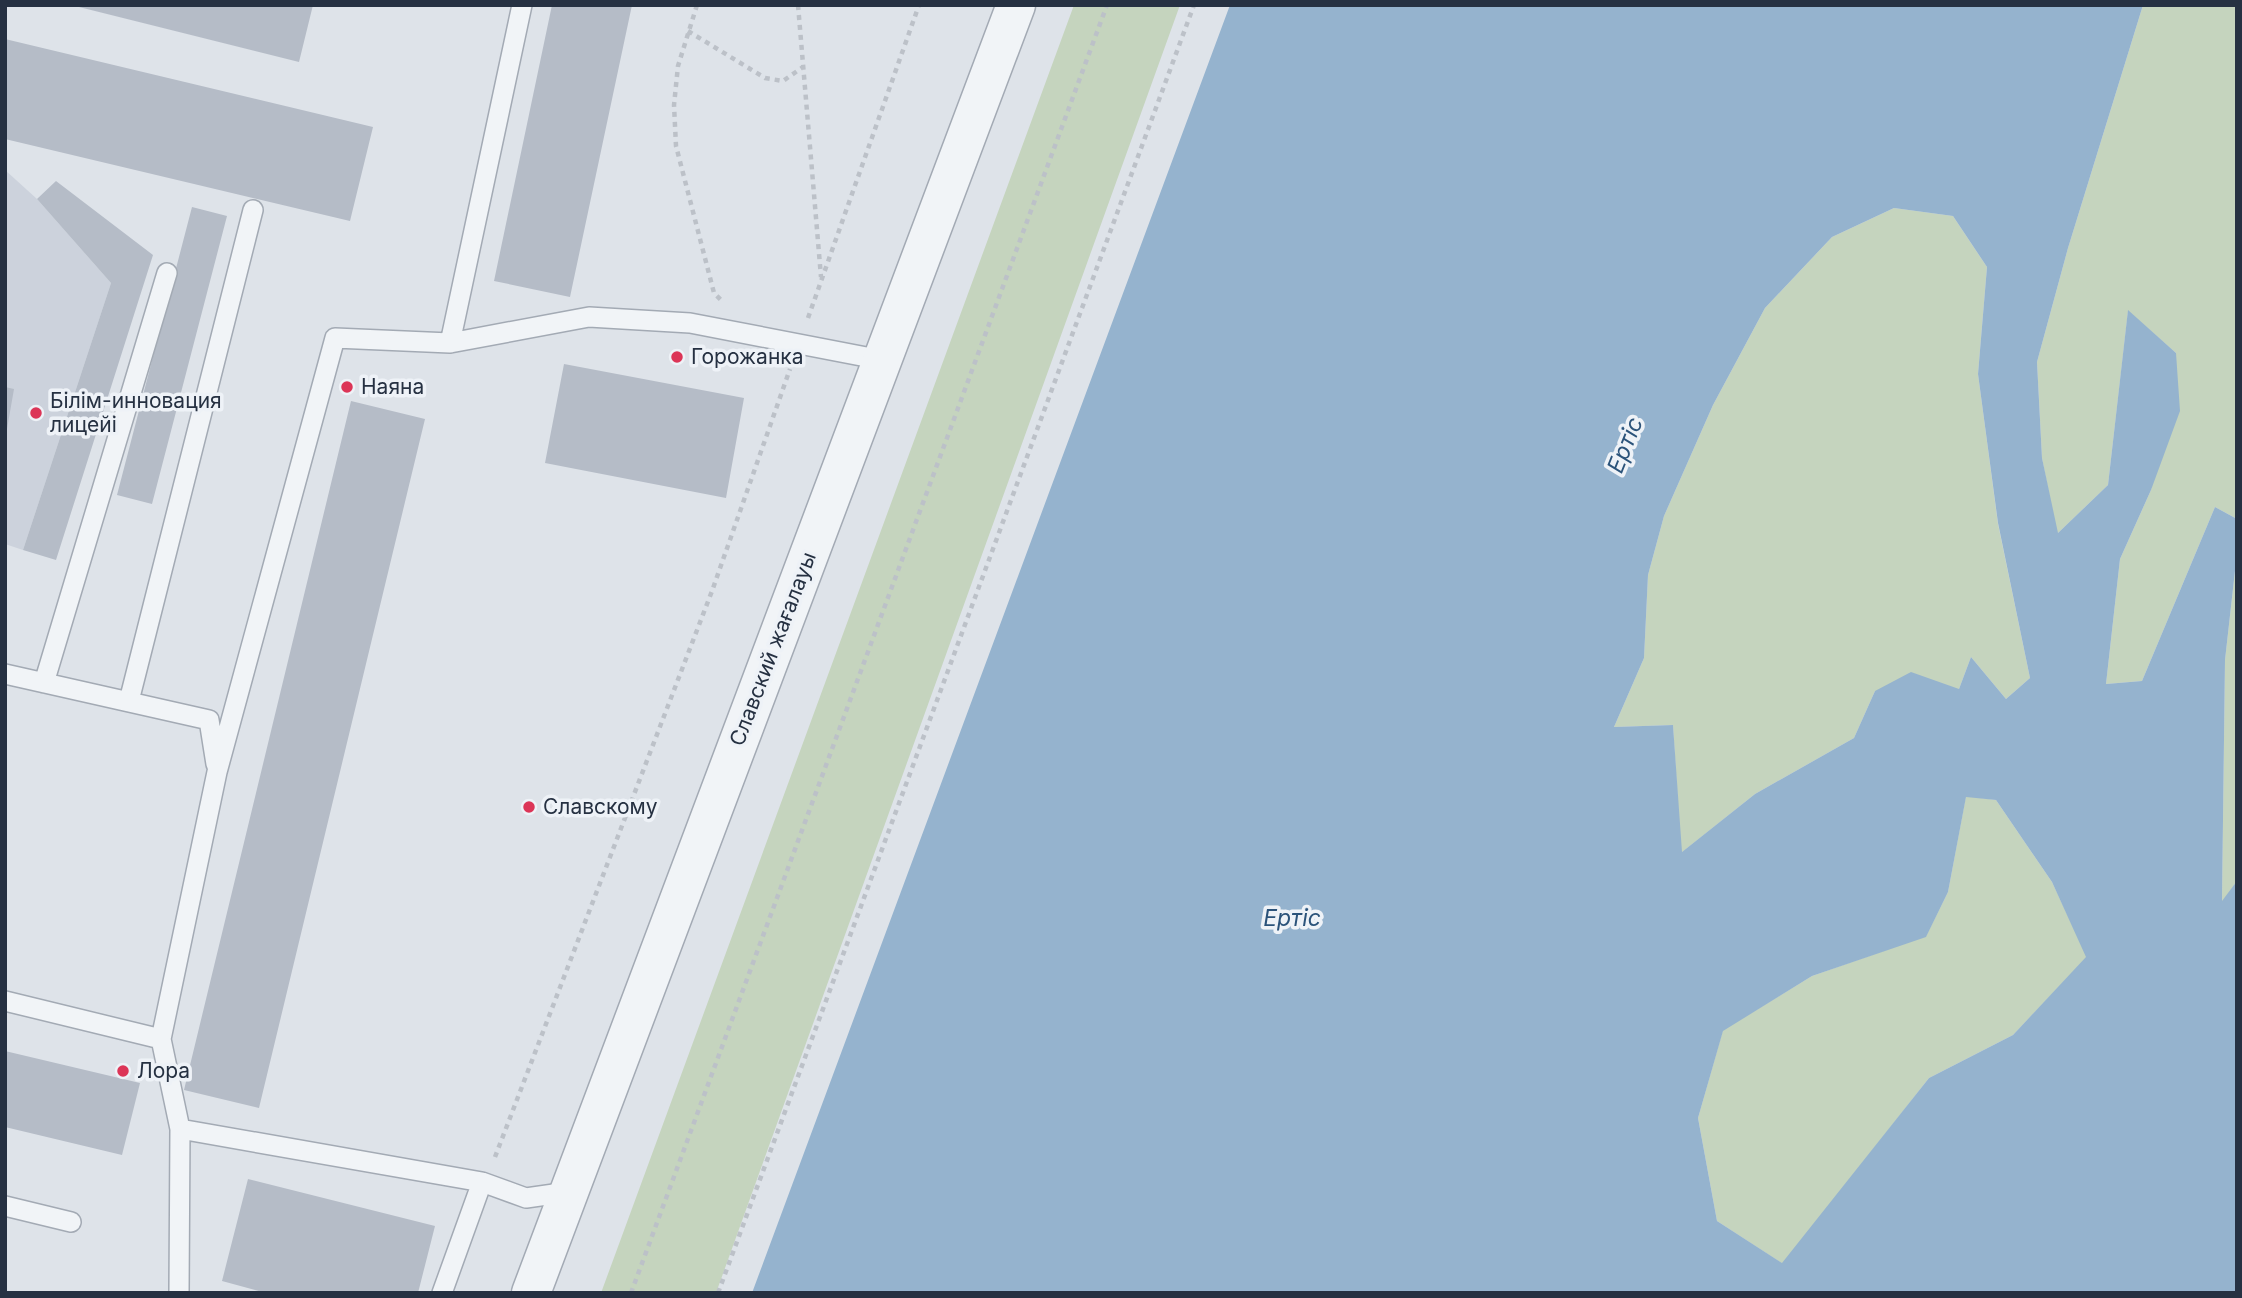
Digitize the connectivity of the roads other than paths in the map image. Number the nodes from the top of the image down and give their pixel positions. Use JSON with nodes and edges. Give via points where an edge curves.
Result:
{"nodes":[{"id":1,"x":522,"y":5,"type":"edge"},
{"id":2,"x":1016,"y":5,"type":"edge"},
{"id":3,"x":253,"y":211,"type":"dead end"},
{"id":4,"x":167,"y":273,"type":"dead end"},
{"id":5,"x":450,"y":342,"type":"junction"},
{"id":6,"x":882,"y":360,"type":"junction"},
{"id":7,"x":5,"y":674,"type":"edge"},
{"id":8,"x":44,"y":683,"type":"junction"},
{"id":9,"x":129,"y":701,"type":"junction"},
{"id":10,"x":217,"y":772,"type":"junction"},
{"id":11,"x":5,"y":1001,"type":"edge"},
{"id":12,"x":161,"y":1039,"type":"junction"},
{"id":13,"x":180,"y":1129,"type":"junction"},
{"id":14,"x":484,"y":1183,"type":"junction"},
{"id":15,"x":568,"y":1192,"type":"junction"},
{"id":16,"x":5,"y":1206,"type":"edge"},
{"id":17,"x":71,"y":1222,"type":"dead end"},
{"id":18,"x":179,"y":1293,"type":"edge"},
{"id":19,"x":442,"y":1293,"type":"edge"},
{"id":20,"x":531,"y":1293,"type":"edge"}],
"edges":[{"from":1,"to":5,"type":"lane"},
{"from":2,"to":6,"type":"street","name":"Славский жағалауы"},
{"from":3,"to":9,"type":"lane"},
{"from":4,"to":8,"type":"lane"},
{"from":5,"to":6,"type":"lane","via":[[589,317],[690,323]]},
{"from":5,"to":10,"type":"lane","via":[[335,338]]},
{"from":6,"to":15,"type":"street","name":"Славский жағалауы"},
{"from":7,"to":8,"type":"lane"},
{"from":8,"to":9,"type":"lane"},
{"from":9,"to":10,"type":"lane","via":[[209,720]]},
{"from":10,"to":12,"type":"lane"},
{"from":11,"to":12,"type":"lane"},
{"from":12,"to":13,"type":"lane"},
{"from":13,"to":14,"type":"lane"},
{"from":13,"to":18,"type":"lane"},
{"from":14,"to":15,"type":"lane","via":[[526,1198]]},
{"from":14,"to":19,"type":"lane"},
{"from":15,"to":20,"type":"street","name":"Славский жағалауы"},
{"from":16,"to":17,"type":"lane"}]}
